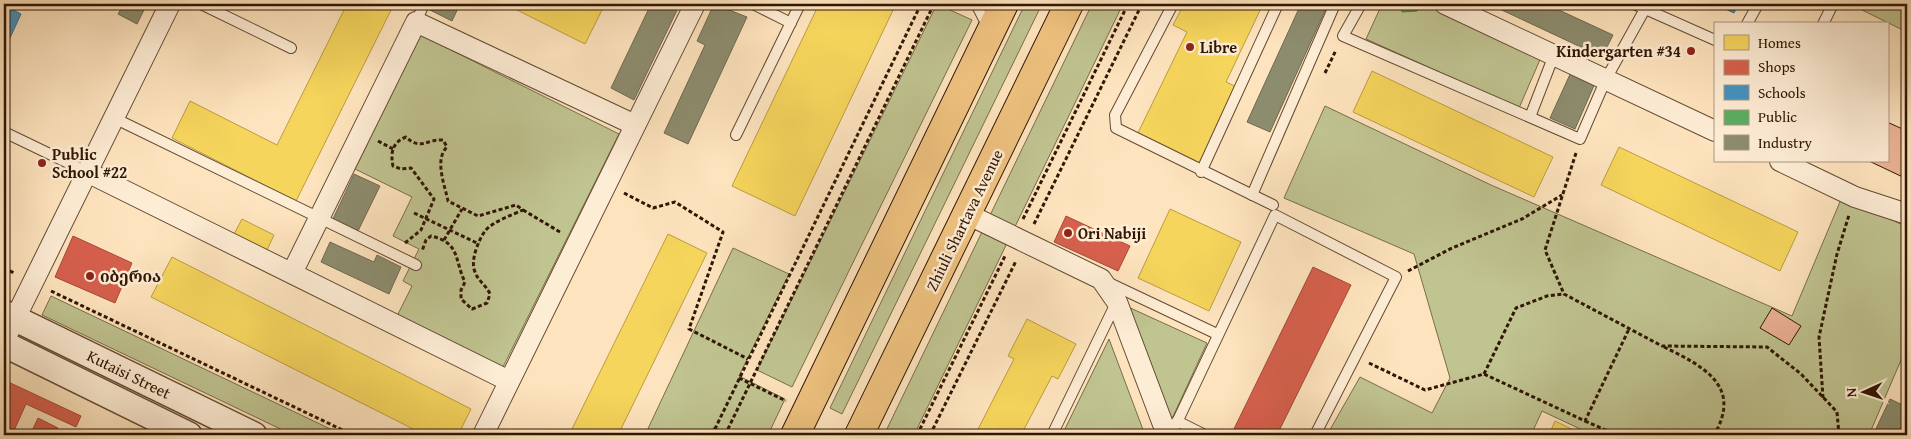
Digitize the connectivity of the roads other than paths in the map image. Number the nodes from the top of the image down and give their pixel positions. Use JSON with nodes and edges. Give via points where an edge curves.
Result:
{"nodes":[{"id":1,"x":170,"y":4,"type":"edge"},
{"id":2,"x":201,"y":4,"type":"edge"},
{"id":3,"x":424,"y":4,"type":"edge"},
{"id":4,"x":695,"y":4,"type":"edge"},
{"id":5,"x":753,"y":4,"type":"edge"},
{"id":6,"x":800,"y":4,"type":"edge"},
{"id":7,"x":976,"y":4,"type":"edge"},
{"id":8,"x":1004,"y":4,"type":"edge"},
{"id":9,"x":1069,"y":4,"type":"edge"},
{"id":10,"x":1173,"y":4,"type":"edge"},
{"id":11,"x":1278,"y":4,"type":"edge"},
{"id":12,"x":1335,"y":4,"type":"edge"},
{"id":13,"x":1361,"y":4,"type":"edge"},
{"id":14,"x":1445,"y":4,"type":"edge"},
{"id":15,"x":1634,"y":4,"type":"edge"},
{"id":16,"x":1758,"y":4,"type":"edge"},
{"id":17,"x":1833,"y":4,"type":"edge"},
{"id":18,"x":1645,"y":9,"type":"junction"},
{"id":19,"x":416,"y":22,"type":"junction"},
{"id":20,"x":1749,"y":22,"type":"edge"},
{"id":21,"x":1824,"y":22,"type":"edge"},
{"id":22,"x":791,"y":23,"type":"junction"},
{"id":23,"x":990,"y":32,"type":"junction"},
{"id":24,"x":1714,"y":40,"type":"edge"},
{"id":25,"x":291,"y":48,"type":"dead end"},
{"id":26,"x":1554,"y":55,"type":"junction"},
{"id":27,"x":1606,"y":80,"type":"junction"},
{"id":28,"x":114,"y":118,"type":"junction"},
{"id":29,"x":1530,"y":118,"type":"junction"},
{"id":30,"x":635,"y":124,"type":"junction"},
{"id":31,"x":1714,"y":131,"type":"edge"},
{"id":32,"x":4,"y":132,"type":"edge"},
{"id":33,"x":736,"y":134,"type":"dead end"},
{"id":34,"x":1782,"y":162,"type":"edge"},
{"id":35,"x":87,"y":172,"type":"junction"},
{"id":36,"x":1202,"y":172,"type":"junction"},
{"id":37,"x":1252,"y":195,"type":"junction"},
{"id":38,"x":1273,"y":205,"type":"dead end"},
{"id":39,"x":967,"y":214,"type":"junction"},
{"id":40,"x":1907,"y":214,"type":"edge"},
{"id":41,"x":319,"y":218,"type":"junction"},
{"id":42,"x":416,"y":265,"type":"road end"},
{"id":43,"x":292,"y":274,"type":"junction"},
{"id":44,"x":1101,"y":279,"type":"junction"},
{"id":45,"x":1117,"y":302,"type":"junction"},
{"id":46,"x":9,"y":316,"type":"edge"},
{"id":47,"x":1217,"y":334,"type":"junction"},
{"id":48,"x":4,"y":342,"type":"edge"},
{"id":49,"x":509,"y":381,"type":"junction"},
{"id":50,"x":1172,"y":428,"type":"edge"},
{"id":51,"x":190,"y":435,"type":"edge"},
{"id":52,"x":254,"y":435,"type":"edge"},
{"id":53,"x":482,"y":435,"type":"edge"},
{"id":54,"x":795,"y":435,"type":"edge"},
{"id":55,"x":859,"y":435,"type":"edge"},
{"id":56,"x":1052,"y":435,"type":"edge"},
{"id":57,"x":1171,"y":435,"type":"edge"},
{"id":58,"x":1205,"y":435,"type":"edge"},
{"id":59,"x":1315,"y":435,"type":"edge"}],
"edges":[{"from":1,"to":28,"type":"street"},
{"from":2,"to":25,"type":"lane"},
{"from":3,"to":19,"type":"lane"},
{"from":4,"to":30,"type":"street"},
{"from":5,"to":22,"type":"lane"},
{"from":6,"to":22,"type":"lane"},
{"from":7,"to":23,"type":"lane"},
{"from":8,"to":23,"type":"main road"},
{"from":9,"to":39,"type":"main road","name":"Zhiuli Shartava Avenue"},
{"from":10,"to":36,"type":"lane","via":[[1115,115],[1116,128]]},
{"from":11,"to":36,"type":"lane"},
{"from":12,"to":37,"type":"lane"},
{"from":13,"to":29,"type":"lane","via":[[1343,36]]},
{"from":14,"to":26,"type":"street"},
{"from":15,"to":18,"type":"lane"},
{"from":16,"to":20,"type":"lane"},
{"from":17,"to":21,"type":"lane"},
{"from":18,"to":24,"type":"lane"},
{"from":18,"to":27,"type":"lane"},
{"from":19,"to":30,"type":"street"},
{"from":19,"to":41,"type":"street"},
{"from":22,"to":33,"type":"lane"},
{"from":23,"to":54,"type":"main road"},
{"from":26,"to":27,"type":"street"},
{"from":26,"to":29,"type":"lane"},
{"from":27,"to":29,"type":"lane","via":[[1580,139]]},
{"from":27,"to":31,"type":"street"},
{"from":28,"to":35,"type":"street"},
{"from":28,"to":41,"type":"lane"},
{"from":30,"to":49,"type":"street"},
{"from":32,"to":35,"type":"lane"},
{"from":34,"to":40,"type":"street","via":[[1855,197]]},
{"from":35,"to":43,"type":"street"},
{"from":35,"to":46,"type":"street","via":[[33,282]]},
{"from":36,"to":37,"type":"lane"},
{"from":37,"to":38,"type":"lane"},
{"from":39,"to":44,"type":"street"},
{"from":39,"to":55,"type":"main road","name":"Zhiuli Shartava Avenue"},
{"from":41,"to":42,"type":"lane"},
{"from":41,"to":43,"type":"street"},
{"from":43,"to":49,"type":"street"},
{"from":44,"to":45,"type":"street"},
{"from":44,"to":47,"type":"lane"},
{"from":45,"to":50,"type":"street"},
{"from":45,"to":56,"type":"lane"},
{"from":46,"to":48,"type":"street"},
{"from":46,"to":52,"type":"street","name":"Kutaisi Street"},
{"from":47,"to":50,"type":"lane"},
{"from":47,"to":59,"type":"lane","via":[[1275,215],[1396,277]]},
{"from":48,"to":51,"type":"street","name":"Kutaisi Street"},
{"from":49,"to":53,"type":"street"},
{"from":50,"to":57,"type":"lane"},
{"from":50,"to":58,"type":"lane"}]}
